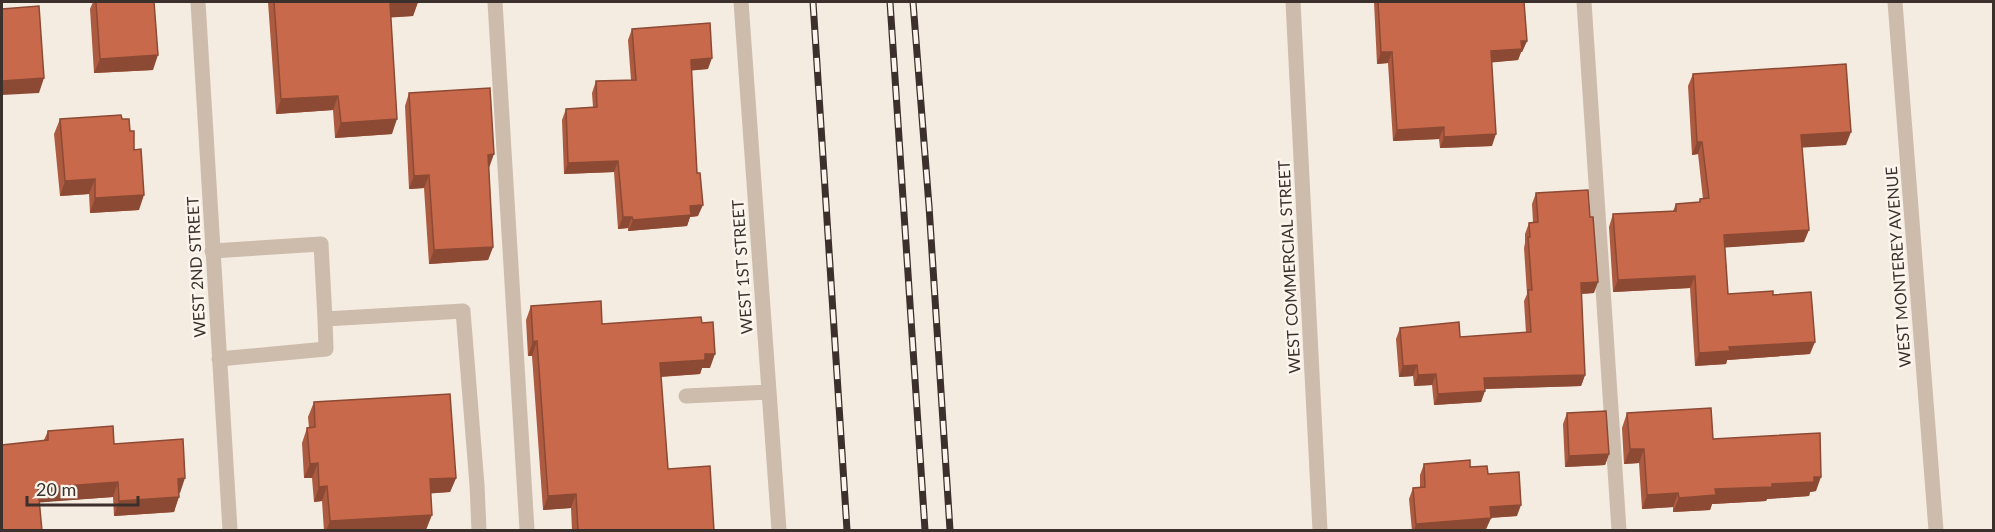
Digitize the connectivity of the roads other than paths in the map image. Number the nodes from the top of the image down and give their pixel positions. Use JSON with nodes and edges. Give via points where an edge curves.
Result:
{"nodes":[{"id":1,"x":198,"y":2,"type":"edge"},
{"id":2,"x":495,"y":2,"type":"edge"},
{"id":3,"x":741,"y":2,"type":"edge"},
{"id":4,"x":1293,"y":2,"type":"edge"},
{"id":5,"x":1584,"y":2,"type":"edge"},
{"id":6,"x":1895,"y":2,"type":"edge"},
{"id":7,"x":212,"y":251,"type":"junction"},
{"id":8,"x":325,"y":319,"type":"junction"},
{"id":9,"x":219,"y":359,"type":"junction"},
{"id":10,"x":769,"y":392,"type":"junction"},
{"id":11,"x":686,"y":396,"type":"dead end"},
{"id":12,"x":230,"y":531,"type":"edge"},
{"id":13,"x":479,"y":531,"type":"edge"},
{"id":14,"x":527,"y":531,"type":"edge"},
{"id":15,"x":779,"y":531,"type":"edge"},
{"id":16,"x":1320,"y":531,"type":"edge"},
{"id":17,"x":1619,"y":531,"type":"edge"},
{"id":18,"x":1936,"y":531,"type":"edge"}],
"edges":[{"from":1,"to":7,"type":"street","name":"WEST 2ND STREET"},
{"from":2,"to":14,"type":"street"},
{"from":3,"to":10,"type":"street","name":"WEST 1ST STREET"},
{"from":4,"to":16,"type":"street","name":"WEST COMMERCIAL STREET"},
{"from":5,"to":17,"type":"street"},
{"from":6,"to":18,"type":"street","name":"WEST MONTEREY AVENUE"},
{"from":7,"to":8,"type":"street","via":[[321,244]]},
{"from":7,"to":9,"type":"street","name":"WEST 2ND STREET"},
{"from":8,"to":9,"type":"street","via":[[326,349]]},
{"from":8,"to":13,"type":"street","via":[[463,311]]},
{"from":9,"to":12,"type":"street","name":"WEST 2ND STREET"},
{"from":10,"to":11,"type":"street"},
{"from":10,"to":15,"type":"street","name":"WEST 1ST STREET"}]}
